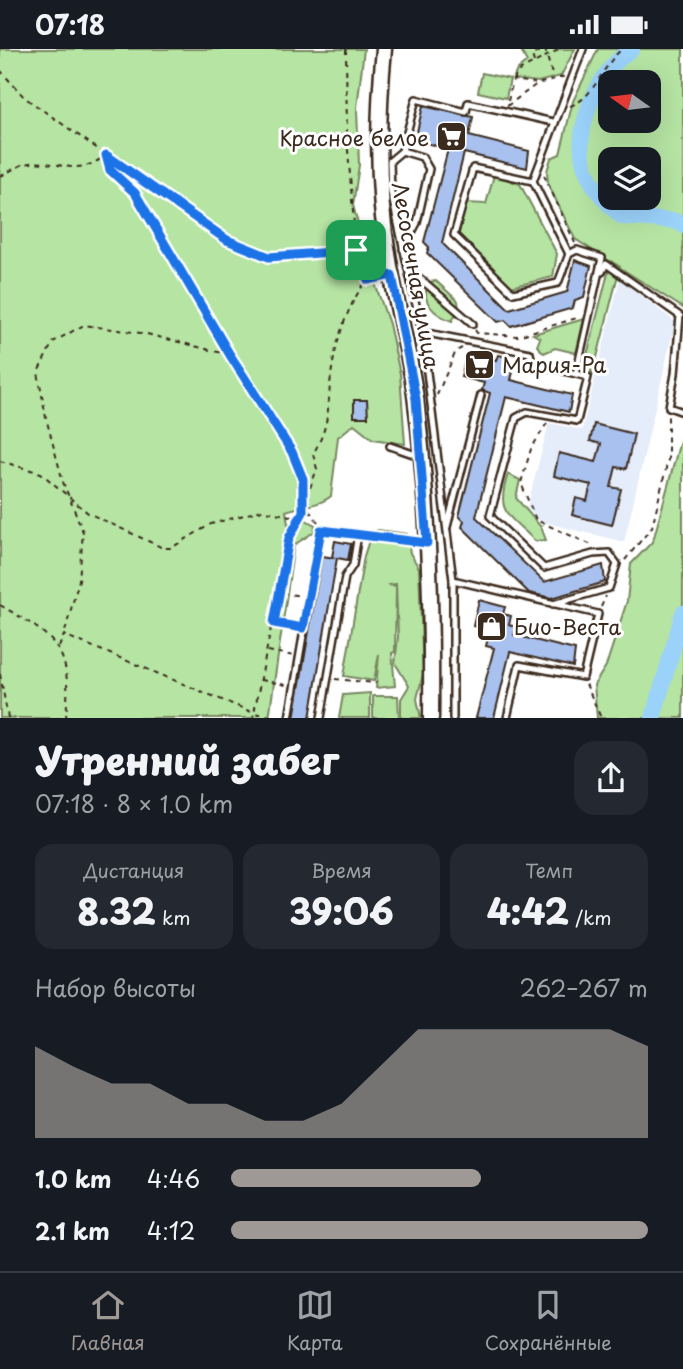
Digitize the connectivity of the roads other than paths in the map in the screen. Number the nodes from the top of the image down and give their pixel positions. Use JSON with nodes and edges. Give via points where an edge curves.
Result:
{"nodes":[{"id":1,"x":384,"y":49,"type":"edge"},
{"id":2,"x":583,"y":49,"type":"edge"},
{"id":3,"x":552,"y":122,"type":"junction"},
{"id":4,"x":402,"y":151,"type":"junction"},
{"id":5,"x":533,"y":181,"type":"junction"},
{"id":6,"x":403,"y":249,"type":"junction"},
{"id":7,"x":569,"y":254,"type":"junction"},
{"id":8,"x":409,"y":269,"type":"junction"},
{"id":9,"x":600,"y":277,"type":"junction"},
{"id":10,"x":473,"y":324,"type":"road end"},
{"id":11,"x":422,"y":331,"type":"junction"},
{"id":12,"x":576,"y":374,"type":"junction"},
{"id":13,"x":481,"y":395,"type":"dead end"},
{"id":14,"x":683,"y":412,"type":"edge"},
{"id":15,"x":390,"y":446,"type":"dead end"},
{"id":16,"x":422,"y":457,"type":"junction"},
{"id":17,"x":447,"y":530,"type":"junction"},
{"id":18,"x":358,"y":534,"type":"junction"},
{"id":19,"x":427,"y":543,"type":"junction"},
{"id":20,"x":453,"y":580,"type":"junction"},
{"id":21,"x":553,"y":604,"type":"junction"},
{"id":22,"x":289,"y":718,"type":"edge"},
{"id":23,"x":321,"y":718,"type":"edge"},
{"id":24,"x":431,"y":718,"type":"edge"},
{"id":25,"x":453,"y":718,"type":"edge"},
{"id":26,"x":507,"y":718,"type":"edge"}],
"edges":[{"from":1,"to":16,"type":"street","name":"Лесосечная улица","via":[[377,119],[379,192],[411,364]]},
{"from":2,"to":3,"type":"lane"},
{"from":3,"to":4,"type":"lane","via":[[468,103],[466,112],[416,99]]},
{"from":3,"to":5,"type":"lane"},
{"from":4,"to":6,"type":"lane","via":[[390,161],[390,171]]},
{"from":4,"to":6,"type":"lane","via":[[422,157],[429,169],[416,223]]},
{"from":5,"to":7,"type":"lane"},
{"from":5,"to":7,"type":"lane","via":[[473,168],[454,235],[513,293],[558,283]]},
{"from":6,"to":8,"type":"lane"},
{"from":7,"to":9,"type":"lane","via":[[577,250],[602,258]]},
{"from":8,"to":10,"type":"lane"},
{"from":8,"to":11,"type":"lane"},
{"from":9,"to":12,"type":"lane"},
{"from":9,"to":14,"type":"lane","via":[[606,264],[680,316],[669,407]]},
{"from":11,"to":12,"type":"lane","via":[[530,353],[532,363]]},
{"from":11,"to":17,"type":"lane"},
{"from":12,"to":21,"type":"lane","via":[[588,377],[577,421],[527,412],[516,418],[490,516],[544,568],[609,553],[617,569],[609,588]]},
{"from":13,"to":17,"type":"lane"},
{"from":15,"to":16,"type":"lane"},
{"from":16,"to":19,"type":"street","name":"Лесосечная улица"},
{"from":17,"to":20,"type":"lane"},
{"from":18,"to":19,"type":"lane"},
{"from":18,"to":22,"type":"lane","via":[[321,530]]},
{"from":18,"to":23,"type":"lane","via":[[353,565],[345,577]]},
{"from":19,"to":24,"type":"street","name":"Лесосечная улица"},
{"from":20,"to":21,"type":"lane"},
{"from":20,"to":25,"type":"lane"},
{"from":21,"to":26,"type":"lane","via":[[598,614],[583,677],[520,664]]}]}
